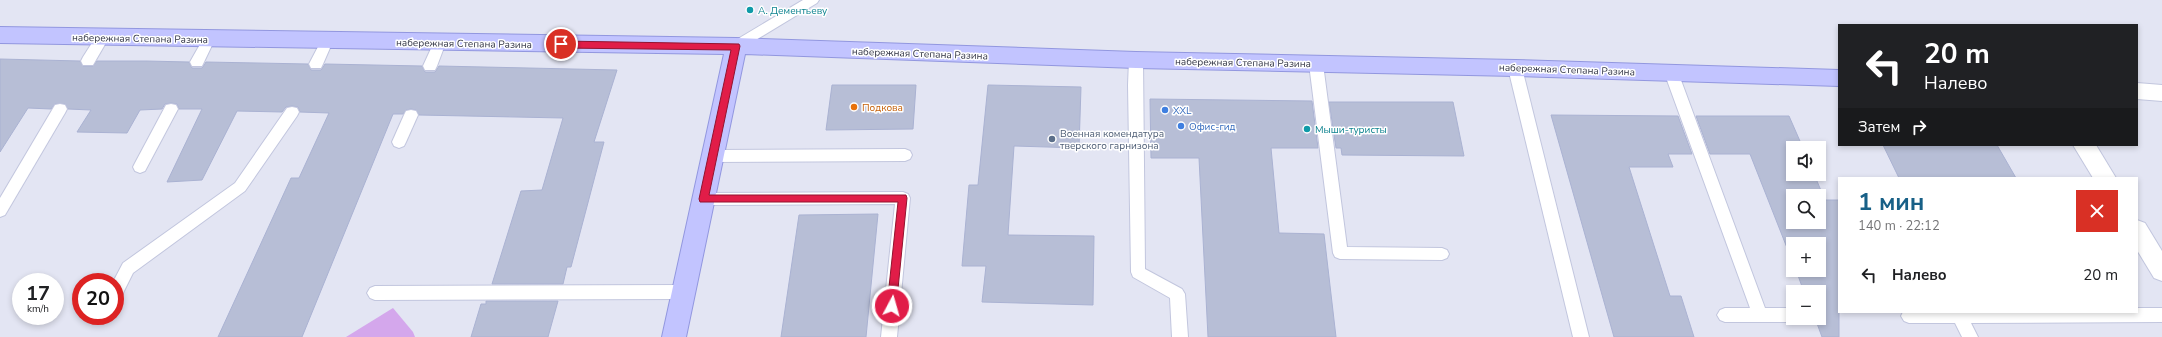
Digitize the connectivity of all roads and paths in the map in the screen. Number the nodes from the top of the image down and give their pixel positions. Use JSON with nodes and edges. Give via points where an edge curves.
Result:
{"nodes":[{"id":1,"x":813,"y":0,"type":"edge"},
{"id":2,"x":0,"y":36,"type":"edge"},
{"id":3,"x":102,"y":38,"type":"junction"},
{"id":4,"x":210,"y":39,"type":"junction"},
{"id":5,"x":327,"y":41,"type":"junction"},
{"id":6,"x":440,"y":42,"type":"junction"},
{"id":7,"x":736,"y":46,"type":"junction"},
{"id":8,"x":1136,"y":60,"type":"junction"},
{"id":9,"x":88,"y":61,"type":"dead end"},
{"id":10,"x":197,"y":62,"type":"dead end"},
{"id":11,"x":316,"y":64,"type":"dead end"},
{"id":12,"x":1316,"y":64,"type":"junction"},
{"id":13,"x":430,"y":66,"type":"dead end"},
{"id":14,"x":1515,"y":68,"type":"junction"},
{"id":15,"x":1671,"y":72,"type":"junction"},
{"id":16,"x":1838,"y":78,"type":"edge"},
{"id":17,"x":2138,"y":91,"type":"edge"},
{"id":18,"x":2162,"y":93,"type":"edge"},
{"id":19,"x":60,"y":109,"type":"dead end"},
{"id":20,"x":172,"y":109,"type":"dead end"},
{"id":21,"x":292,"y":112,"type":"dead end"},
{"id":22,"x":411,"y":115,"type":"dead end"},
{"id":23,"x":399,"y":142,"type":"dead end"},
{"id":24,"x":2085,"y":146,"type":"edge"},
{"id":25,"x":905,"y":155,"type":"dead end"},
{"id":26,"x":713,"y":156,"type":"junction"},
{"id":27,"x":140,"y":167,"type":"dead end"},
{"id":28,"x":2104,"y":177,"type":"edge"},
{"id":29,"x":703,"y":199,"type":"junction"},
{"id":30,"x":0,"y":211,"type":"edge"},
{"id":31,"x":2138,"y":232,"type":"edge"},
{"id":32,"x":1442,"y":254,"type":"dead end"},
{"id":33,"x":2162,"y":271,"type":"edge"},
{"id":34,"x":124,"y":276,"type":"edge"},
{"id":35,"x":684,"y":292,"type":"junction"},
{"id":36,"x":375,"y":293,"type":"dead end"},
{"id":37,"x":1725,"y":314,"type":"dead end"},
{"id":38,"x":1959,"y":314,"type":"edge"},
{"id":39,"x":1760,"y":315,"type":"junction"},
{"id":40,"x":1786,"y":315,"type":"edge"},
{"id":41,"x":2162,"y":315,"type":"edge"},
{"id":42,"x":1909,"y":316,"type":"dead end"},
{"id":43,"x":674,"y":337,"type":"edge"},
{"id":44,"x":889,"y":337,"type":"edge"},
{"id":45,"x":1180,"y":337,"type":"edge"},
{"id":46,"x":1581,"y":337,"type":"edge"},
{"id":47,"x":1970,"y":337,"type":"edge"}],
"edges":[{"from":1,"to":7,"type":"lane"},
{"from":2,"to":3,"type":"street","name":"набережная Степана Разина"},
{"from":3,"to":4,"type":"street","name":"набережная Степана Разина"},
{"from":3,"to":9,"type":"lane"},
{"from":4,"to":5,"type":"street","name":"набережная Степана Разина"},
{"from":4,"to":10,"type":"lane"},
{"from":5,"to":6,"type":"street","name":"набережная Степана Разина"},
{"from":5,"to":11,"type":"lane"},
{"from":6,"to":7,"type":"street","name":"набережная Степана Разина"},
{"from":6,"to":13,"type":"lane"},
{"from":7,"to":8,"type":"street","name":"набережная Степана Разина"},
{"from":7,"to":26,"type":"street"},
{"from":8,"to":12,"type":"street","name":"набережная Степана Разина"},
{"from":8,"to":45,"type":"lane","via":[[1134,85],[1138,272],[1177,294]]},
{"from":12,"to":14,"type":"street","name":"набережная Степана Разина"},
{"from":12,"to":32,"type":"lane","via":[[1340,253]]},
{"from":14,"to":15,"type":"street","name":"набережная Степана Разина"},
{"from":14,"to":46,"type":"lane"},
{"from":15,"to":16,"type":"street","name":"набережная Степана Разина"},
{"from":15,"to":39,"type":"lane"},
{"from":17,"to":18,"type":"street"},
{"from":19,"to":30,"type":"lane"},
{"from":20,"to":27,"type":"lane"},
{"from":21,"to":34,"type":"lane","via":[[240,187],[128,268]]},
{"from":22,"to":23,"type":"lane"},
{"from":24,"to":28,"type":"street"},
{"from":25,"to":26,"type":"lane"},
{"from":26,"to":29,"type":"street"},
{"from":29,"to":35,"type":"street"},
{"from":29,"to":44,"type":"lane","via":[[903,198]]},
{"from":31,"to":33,"type":"street"},
{"from":35,"to":36,"type":"lane"},
{"from":35,"to":43,"type":"street"},
{"from":37,"to":39,"type":"lane"},
{"from":38,"to":41,"type":"lane"},
{"from":38,"to":42,"type":"lane"},
{"from":38,"to":47,"type":"lane"},
{"from":39,"to":40,"type":"lane"}]}
